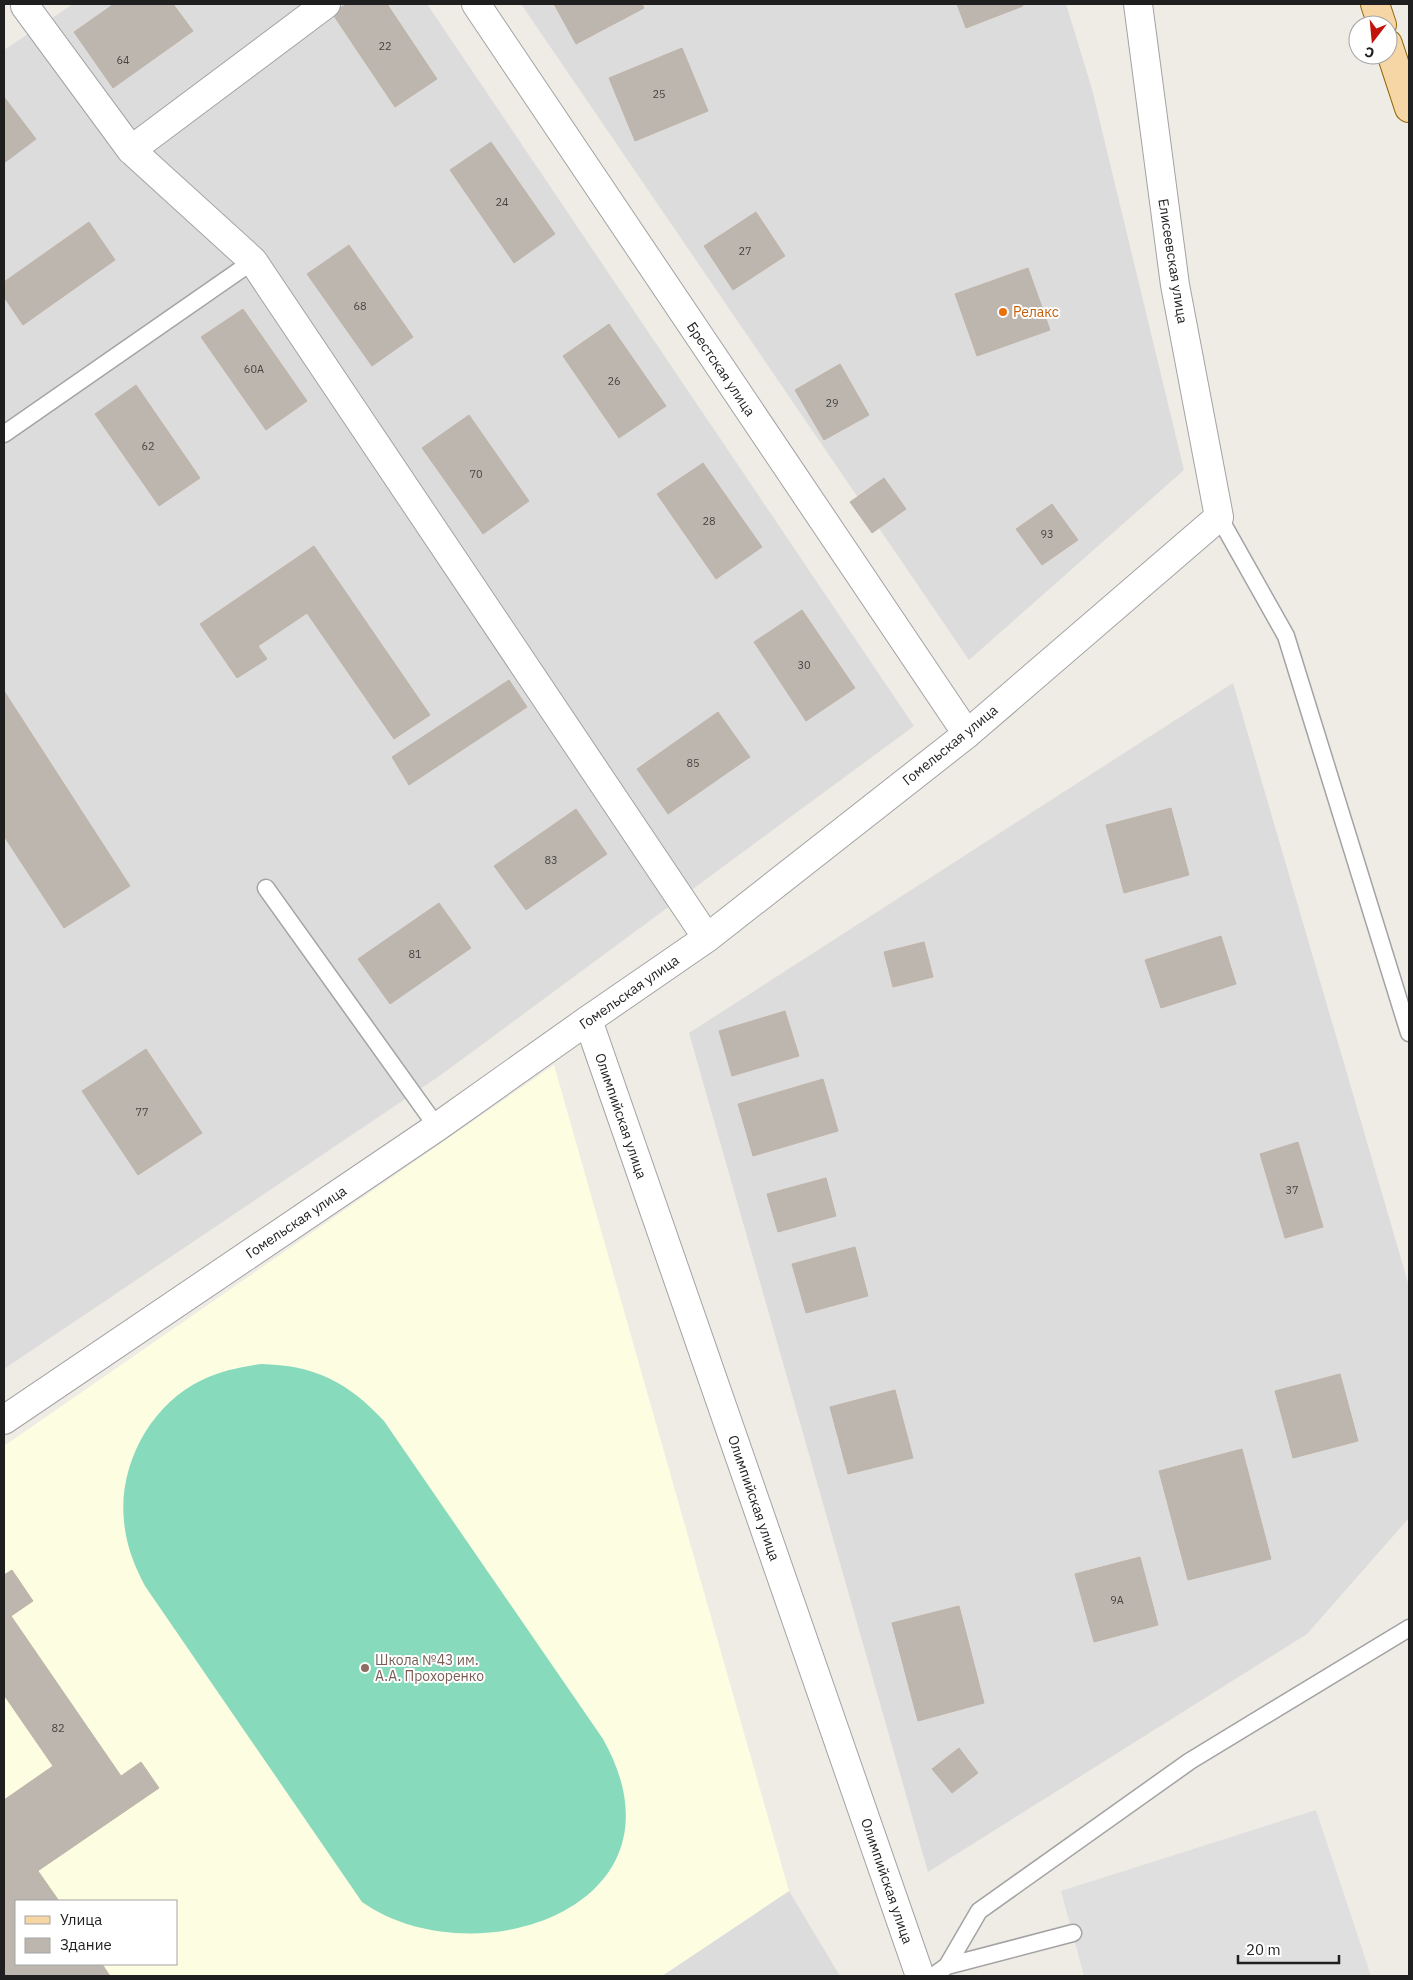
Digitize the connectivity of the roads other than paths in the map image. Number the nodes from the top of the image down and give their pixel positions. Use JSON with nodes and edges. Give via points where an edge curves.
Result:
{"nodes":[{"id":1,"x":326,"y":4,"type":"edge"},
{"id":2,"x":476,"y":4,"type":"edge"},
{"id":3,"x":1138,"y":4,"type":"edge"},
{"id":4,"x":19,"y":9,"type":"edge"},
{"id":5,"x":1395,"y":65,"type":"edge"},
{"id":6,"x":1409,"y":108,"type":"edge"},
{"id":7,"x":131,"y":150,"type":"junction"},
{"id":8,"x":253,"y":261,"type":"junction"},
{"id":9,"x":4,"y":434,"type":"edge"},
{"id":10,"x":1220,"y":517,"type":"junction"},
{"id":11,"x":967,"y":734,"type":"junction"},
{"id":12,"x":266,"y":888,"type":"dead end"},
{"id":13,"x":707,"y":938,"type":"junction"},
{"id":14,"x":588,"y":1020,"type":"junction"},
{"id":15,"x":1409,"y":1033,"type":"edge"},
{"id":16,"x":437,"y":1128,"type":"junction"},
{"id":17,"x":4,"y":1420,"type":"edge"},
{"id":18,"x":1409,"y":1628,"type":"edge"},
{"id":19,"x":1072,"y":1933,"type":"dead end"},
{"id":20,"x":947,"y":1966,"type":"junction"},
{"id":21,"x":920,"y":1976,"type":"edge"},
{"id":22,"x":933,"y":1976,"type":"edge"}],
"edges":[{"from":1,"to":7,"type":"street"},
{"from":2,"to":11,"type":"street","name":"Брестская улица"},
{"from":3,"to":10,"type":"street","name":"Елисеевская улица","via":[[1175,285]]},
{"from":4,"to":7,"type":"street"},
{"from":5,"to":6,"type":"main road"},
{"from":7,"to":8,"type":"street"},
{"from":8,"to":9,"type":"lane"},
{"from":8,"to":13,"type":"street"},
{"from":10,"to":11,"type":"street","name":"Гомельская улица"},
{"from":10,"to":15,"type":"lane","via":[[1286,636]]},
{"from":11,"to":13,"type":"street","name":"Гомельская улица"},
{"from":12,"to":16,"type":"lane"},
{"from":13,"to":14,"type":"street","name":"Гомельская улица"},
{"from":14,"to":16,"type":"street","name":"Гомельская улица"},
{"from":14,"to":21,"type":"street","name":"Олимпийская улица"},
{"from":16,"to":17,"type":"street","name":"Гомельская улица"},
{"from":18,"to":20,"type":"lane","via":[[1190,1761],[979,1911]]},
{"from":19,"to":20,"type":"lane"},
{"from":20,"to":22,"type":"lane"}]}
